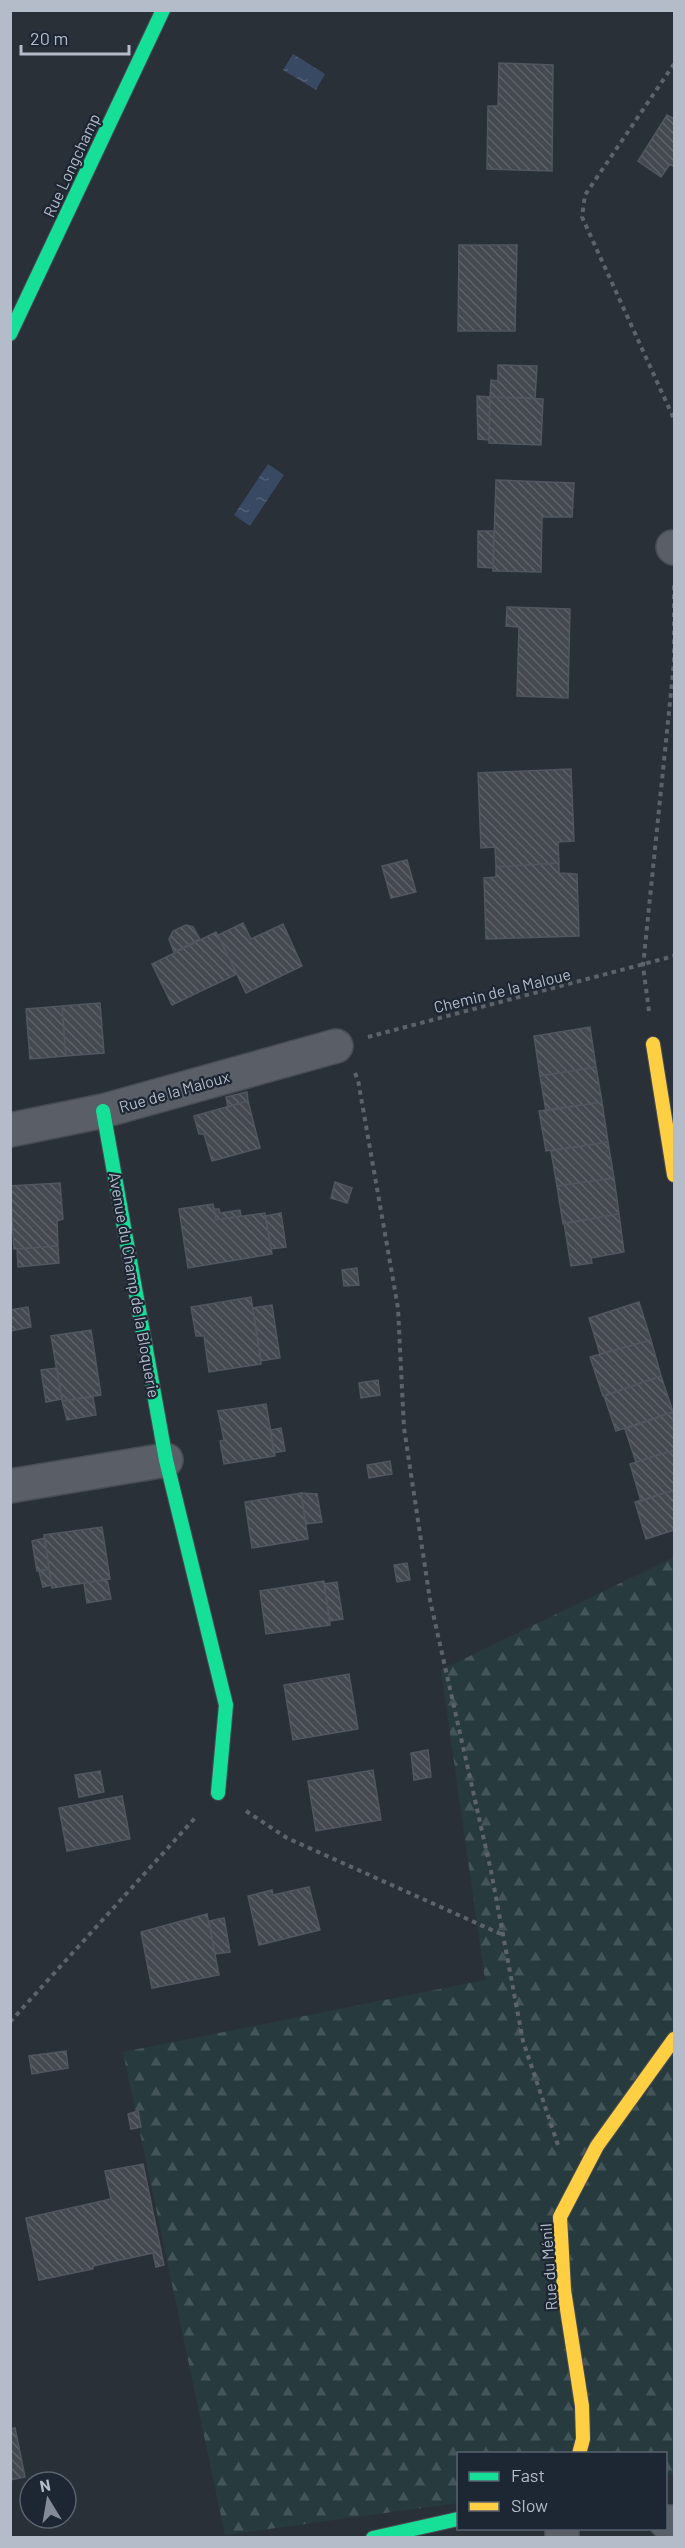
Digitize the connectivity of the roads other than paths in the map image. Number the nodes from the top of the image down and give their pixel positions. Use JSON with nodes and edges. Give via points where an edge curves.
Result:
{"nodes":[{"id":1,"x":163,"y":10,"type":"edge"},
{"id":2,"x":10,"y":334,"type":"edge"},
{"id":3,"x":653,"y":1044,"type":"road end"},
{"id":4,"x":336,"y":1046,"type":"road end"},
{"id":5,"x":103,"y":1111,"type":"junction"},
{"id":6,"x":10,"y":1130,"type":"edge"},
{"id":7,"x":675,"y":1175,"type":"edge"},
{"id":8,"x":166,"y":1460,"type":"junction"},
{"id":9,"x":10,"y":1486,"type":"edge"},
{"id":10,"x":218,"y":1793,"type":"road end"},
{"id":11,"x":675,"y":2039,"type":"edge"},
{"id":12,"x":580,"y":2452,"type":"edge"},
{"id":13,"x":457,"y":2519,"type":"edge"},
{"id":14,"x":373,"y":2538,"type":"edge"}],
"edges":[{"from":1,"to":2,"type":"street","name":"Rue Longchamp"},
{"from":3,"to":7,"type":"street"},
{"from":4,"to":5,"type":"street","name":"Rue de la Maloux"},
{"from":5,"to":6,"type":"street","name":"Rue de la Maloux"},
{"from":5,"to":8,"type":"street","name":"Avenue du Champ de la Bloquerie"},
{"from":8,"to":9,"type":"street"},
{"from":8,"to":10,"type":"street","name":"Avenue du Champ de la Bloquerie","via":[[226,1705]]},
{"from":11,"to":12,"type":"street","name":"Rue du Ménil","via":[[597,2146],[560,2217],[564,2290],[582,2406]]},
{"from":13,"to":14,"type":"street"}]}
